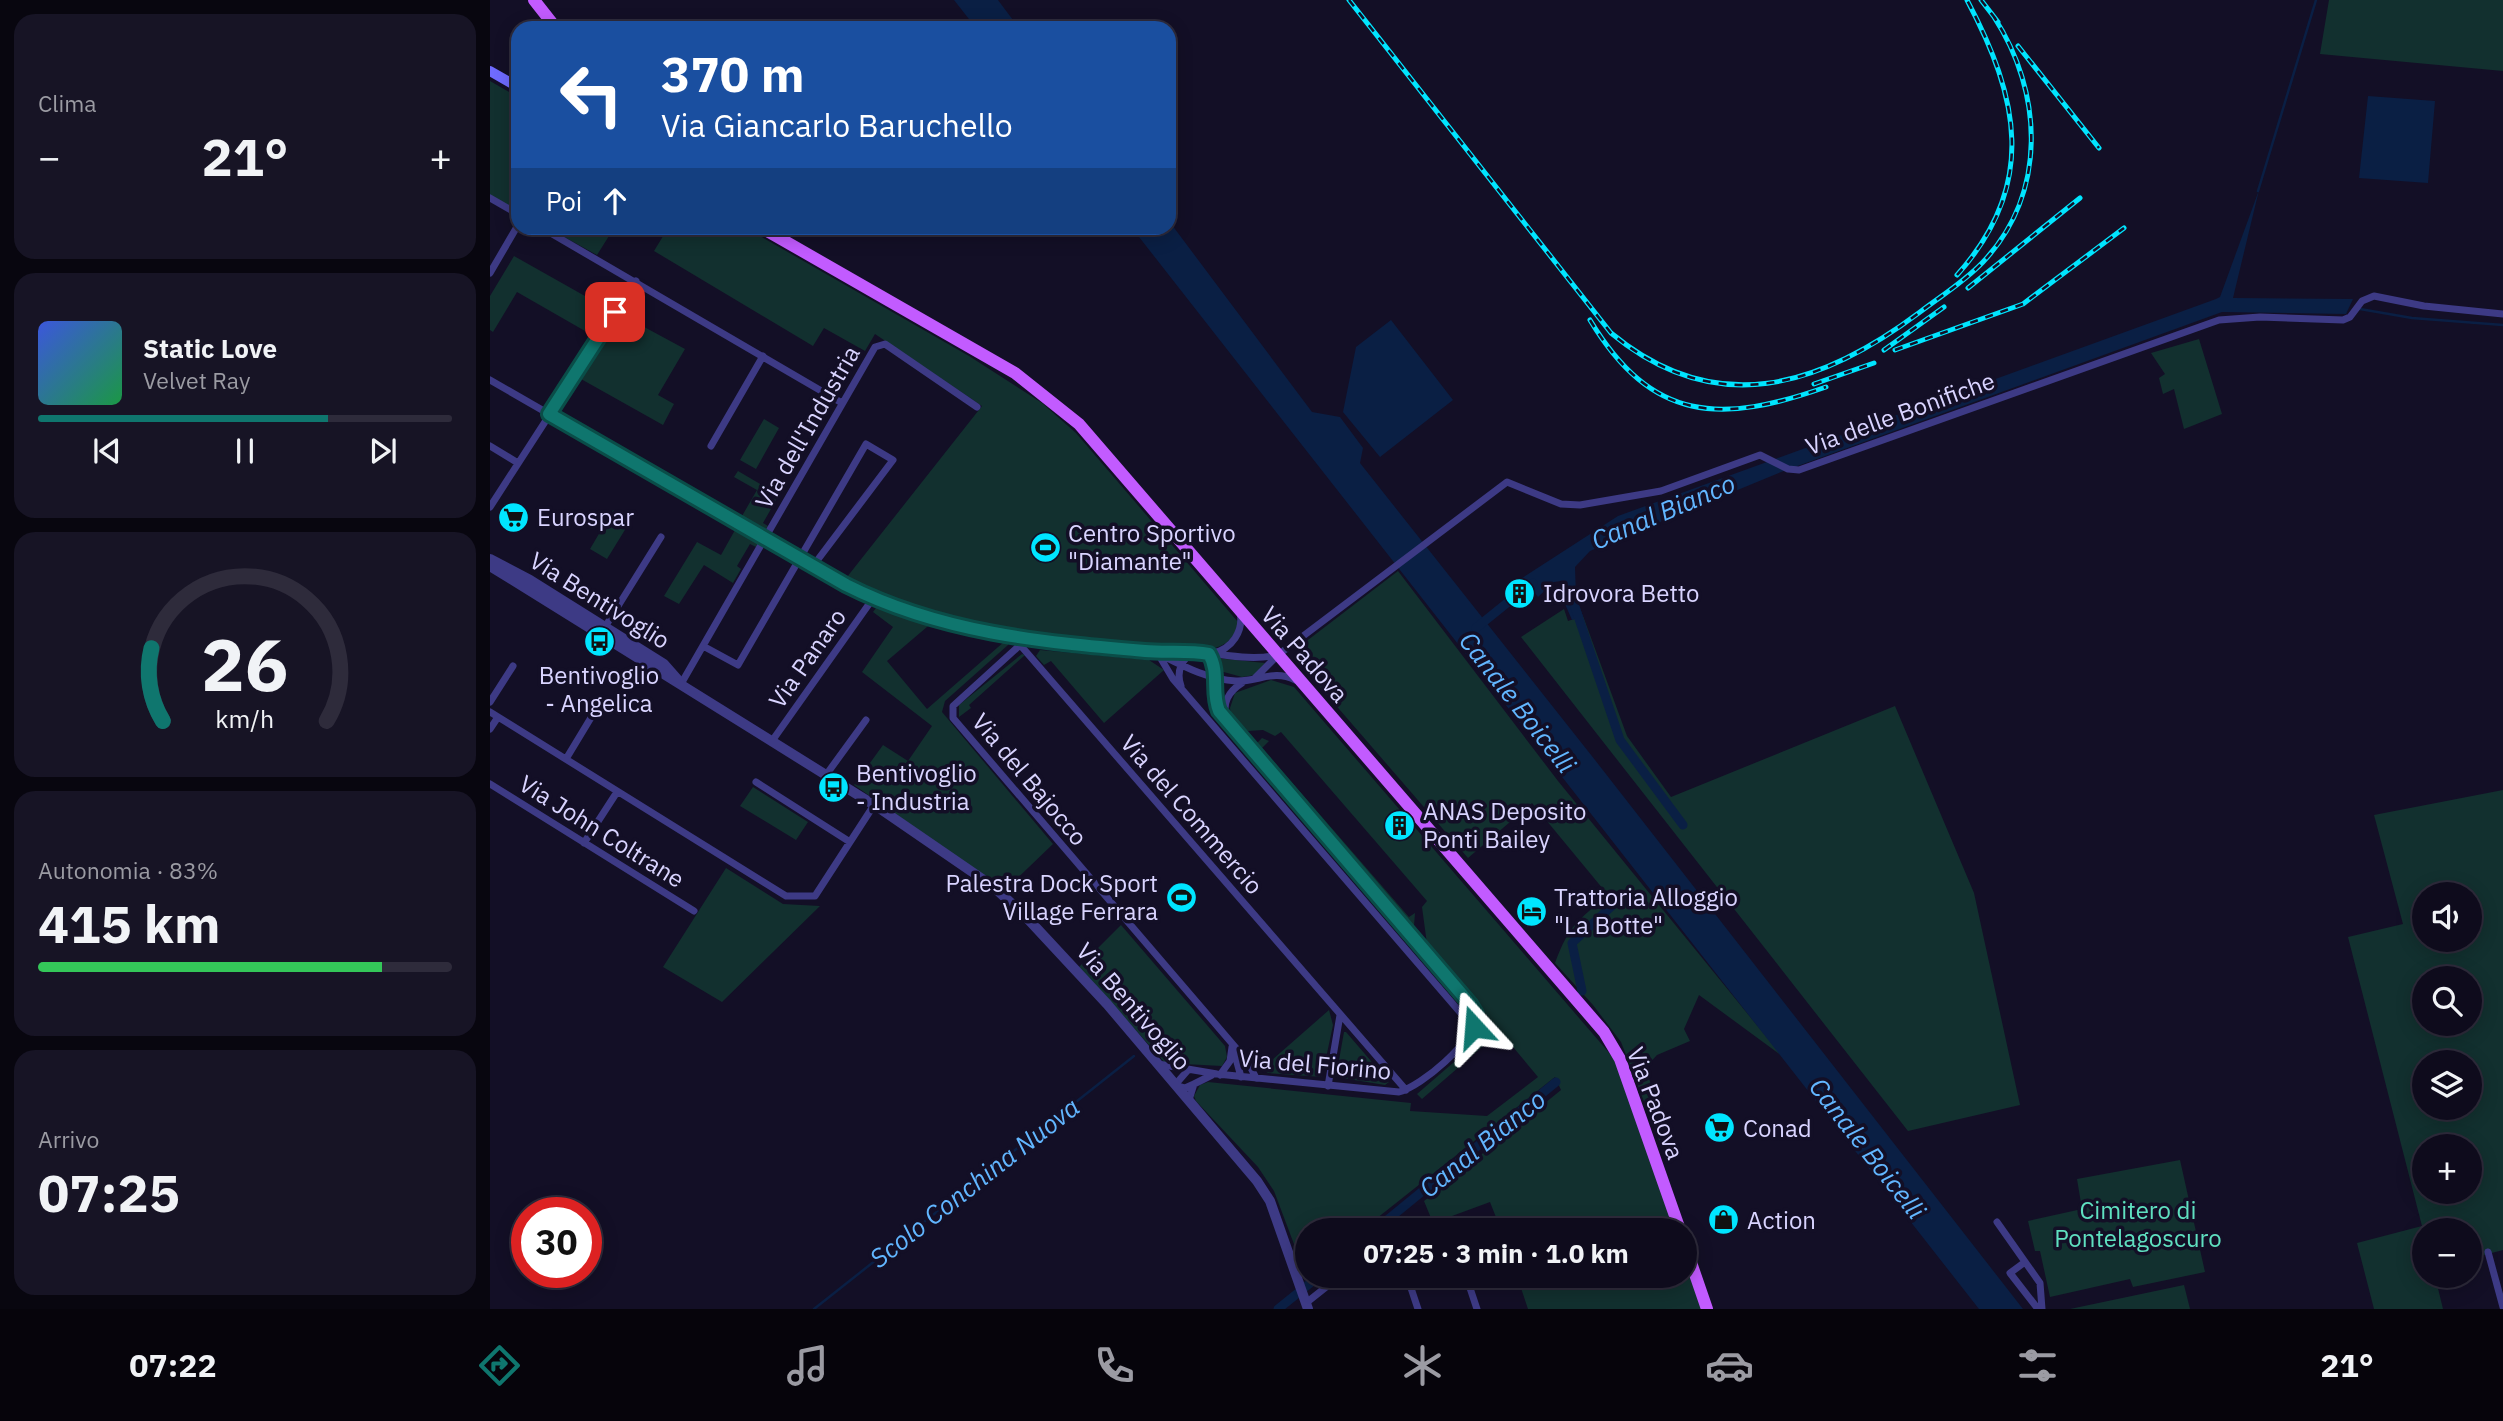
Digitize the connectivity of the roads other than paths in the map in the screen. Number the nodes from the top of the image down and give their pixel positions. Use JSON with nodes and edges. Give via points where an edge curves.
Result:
{"nodes":[{"id":1,"x":534,"y":0,"type":"edge"},
{"id":2,"x":550,"y":21,"type":"edge"},
{"id":3,"x":490,"y":71,"type":"edge"},
{"id":4,"x":511,"y":83,"type":"edge"},
{"id":5,"x":490,"y":198,"type":"edge"},
{"id":6,"x":511,"y":210,"type":"edge"},
{"id":7,"x":512,"y":235,"type":"edge"},
{"id":8,"x":554,"y":235,"type":"edge"},
{"id":9,"x":774,"y":235,"type":"edge"},
{"id":10,"x":490,"y":273,"type":"edge"},
{"id":11,"x":636,"y":281,"type":"junction"},
{"id":12,"x":2503,"y":314,"type":"edge"},
{"id":13,"x":763,"y":356,"type":"junction"},
{"id":14,"x":490,"y":380,"type":"edge"},
{"id":15,"x":842,"y":403,"type":"junction"},
{"id":16,"x":977,"y":407,"type":"dead end"},
{"id":17,"x":549,"y":414,"type":"junction"},
{"id":18,"x":490,"y":446,"type":"edge"},
{"id":19,"x":711,"y":446,"type":"dead end"},
{"id":20,"x":518,"y":463,"type":"junction"},
{"id":21,"x":490,"y":507,"type":"edge"},
{"id":22,"x":661,"y":537,"type":"dead end"},
{"id":23,"x":765,"y":538,"type":"junction"},
{"id":24,"x":800,"y":558,"type":"junction"},
{"id":25,"x":490,"y":559,"type":"edge"},
{"id":26,"x":490,"y":566,"type":"edge"},
{"id":27,"x":813,"y":566,"type":"junction"},
{"id":28,"x":530,"y":580,"type":"junction"},
{"id":29,"x":520,"y":586,"type":"junction"},
{"id":30,"x":531,"y":593,"type":"junction"},
{"id":31,"x":874,"y":597,"type":"junction"},
{"id":32,"x":1240,"y":611,"type":"junction"},
{"id":33,"x":605,"y":627,"type":"junction"},
{"id":34,"x":1017,"y":642,"type":"junction"},
{"id":35,"x":703,"y":646,"type":"junction"},
{"id":36,"x":1157,"y":652,"type":"junction"},
{"id":37,"x":1198,"y":652,"type":"junction"},
{"id":38,"x":1209,"y":654,"type":"junction"},
{"id":39,"x":1278,"y":655,"type":"junction"},
{"id":40,"x":1181,"y":665,"type":"junction"},
{"id":41,"x":513,"y":666,"type":"dead end"},
{"id":42,"x":1216,"y":677,"type":"junction"},
{"id":43,"x":1254,"y":679,"type":"junction"},
{"id":44,"x":1244,"y":681,"type":"junction"},
{"id":45,"x":681,"y":684,"type":"junction"},
{"id":46,"x":1302,"y":684,"type":"junction"},
{"id":47,"x":1183,"y":690,"type":"junction"},
{"id":48,"x":490,"y":702,"type":"edge"},
{"id":49,"x":490,"y":712,"type":"edge"},
{"id":50,"x":592,"y":716,"type":"dead end"},
{"id":51,"x":498,"y":717,"type":"junction"},
{"id":52,"x":866,"y":720,"type":"dead end"},
{"id":53,"x":1229,"y":723,"type":"junction"},
{"id":54,"x":490,"y":729,"type":"edge"},
{"id":55,"x":772,"y":741,"type":"junction"},
{"id":56,"x":566,"y":760,"type":"junction"},
{"id":57,"x":826,"y":775,"type":"junction"},
{"id":58,"x":756,"y":782,"type":"dead end"},
{"id":59,"x":490,"y":784,"type":"edge"},
{"id":60,"x":617,"y":792,"type":"junction"},
{"id":61,"x":874,"y":805,"type":"junction"},
{"id":62,"x":850,"y":842,"type":"junction"},
{"id":63,"x":584,"y":843,"type":"junction"},
{"id":64,"x":694,"y":911,"type":"dead end"},
{"id":65,"x":1414,"y":936,"type":"junction"},
{"id":66,"x":1403,"y":946,"type":"junction"},
{"id":67,"x":1340,"y":1014,"type":"junction"},
{"id":68,"x":1471,"y":1034,"type":"junction"},
{"id":69,"x":1226,"y":1038,"type":"junction"},
{"id":70,"x":1232,"y":1046,"type":"junction"},
{"id":71,"x":1157,"y":1063,"type":"junction"},
{"id":72,"x":1188,"y":1070,"type":"junction"},
{"id":73,"x":1219,"y":1075,"type":"junction"},
{"id":74,"x":1241,"y":1077,"type":"junction"},
{"id":75,"x":1256,"y":1078,"type":"junction"},
{"id":76,"x":1194,"y":1084,"type":"junction"},
{"id":77,"x":1175,"y":1085,"type":"junction"},
{"id":78,"x":1328,"y":1086,"type":"junction"},
{"id":79,"x":1406,"y":1090,"type":"junction"},
{"id":80,"x":1189,"y":1100,"type":"junction"},
{"id":81,"x":1676,"y":1218,"type":"edge"},
{"id":82,"x":1997,"y":1222,"type":"dead end"},
{"id":83,"x":2488,"y":1252,"type":"dead end"},
{"id":84,"x":2025,"y":1262,"type":"junction"},
{"id":85,"x":1697,"y":1280,"type":"edge"},
{"id":86,"x":1326,"y":1288,"type":"edge"},
{"id":87,"x":1411,"y":1288,"type":"edge"},
{"id":88,"x":1470,"y":1288,"type":"edge"},
{"id":89,"x":1307,"y":1304,"type":"edge"},
{"id":90,"x":2503,"y":1307,"type":"edge"},
{"id":91,"x":1418,"y":1309,"type":"edge"},
{"id":92,"x":1477,"y":1309,"type":"edge"},
{"id":93,"x":1707,"y":1309,"type":"edge"},
{"id":94,"x":2040,"y":1309,"type":"edge"}],
"edges":[{"from":1,"to":2,"type":"main road"},
{"from":3,"to":4,"type":"main road"},
{"from":5,"to":6,"type":"street"},
{"from":7,"to":10,"type":"street"},
{"from":8,"to":11,"type":"street"},
{"from":9,"to":32,"type":"main road","name":"Via Padova","via":[[1015,373],[1060,406]]},
{"from":11,"to":13,"type":"street"},
{"from":11,"to":17,"type":"street"},
{"from":12,"to":39,"type":"street","name":"Via delle Bonifiche","via":[[2374,296],[2362,301],[2350,317],[2219,320],[1793,471],[1765,455],[1754,456],[1661,491],[1580,505],[1561,504],[1507,482]]},
{"from":13,"to":15,"type":"street"},
{"from":13,"to":19,"type":"street"},
{"from":14,"to":17,"type":"street"},
{"from":15,"to":16,"type":"street","name":"Via dell'Industria","via":[[881,343]]},
{"from":15,"to":23,"type":"street","name":"Via dell'Industria"},
{"from":17,"to":20,"type":"street"},
{"from":17,"to":23,"type":"street"},
{"from":18,"to":20,"type":"street"},
{"from":20,"to":21,"type":"street"},
{"from":22,"to":33,"type":"street"},
{"from":23,"to":24,"type":"street"},
{"from":23,"to":35,"type":"street","name":"Via dell'Industria"},
{"from":24,"to":27,"type":"street"},
{"from":24,"to":27,"type":"street","via":[[866,444],[893,460]]},
{"from":24,"to":35,"type":"street","via":[[738,665]]},
{"from":25,"to":28,"type":"street","name":"Via Bentivoglio"},
{"from":26,"to":29,"type":"street","name":"Via Bentivoglio"},
{"from":27,"to":31,"type":"street"},
{"from":28,"to":29,"type":"street"},
{"from":28,"to":30,"type":"street"},
{"from":28,"to":33,"type":"street","name":"Via Bentivoglio"},
{"from":29,"to":30,"type":"street","name":"Via Bentivoglio"},
{"from":30,"to":45,"type":"street","name":"Via Bentivoglio"},
{"from":31,"to":34,"type":"street"},
{"from":31,"to":55,"type":"street","name":"Via Panaro"},
{"from":32,"to":38,"type":"street","via":[[1242,624],[1236,637],[1221,651]]},
{"from":32,"to":39,"type":"main road","name":"Via Padova"},
{"from":33,"to":45,"type":"street","name":"Via Bentivoglio","via":[[664,664]]},
{"from":34,"to":36,"type":"street"},
{"from":34,"to":67,"type":"street","name":"Via del Commercio"},
{"from":34,"to":69,"type":"street","name":"Via del Bajocco","via":[[961,695],[953,706],[953,718]]},
{"from":35,"to":45,"type":"street","name":"Via dell'Industria"},
{"from":36,"to":37,"type":"street"},
{"from":36,"to":40,"type":"street"},
{"from":36,"to":47,"type":"street"},
{"from":37,"to":38,"type":"street"},
{"from":37,"to":40,"type":"street"},
{"from":38,"to":39,"type":"street"},
{"from":38,"to":42,"type":"street"},
{"from":39,"to":43,"type":"street","name":"Via delle Bonifiche"},
{"from":39,"to":46,"type":"main road","name":"Via Padova"},
{"from":40,"to":42,"type":"street"},
{"from":40,"to":47,"type":"street"},
{"from":41,"to":48,"type":"street"},
{"from":42,"to":44,"type":"street"},
{"from":42,"to":53,"type":"street","via":[[1215,702]]},
{"from":43,"to":44,"type":"street"},
{"from":43,"to":46,"type":"street","via":[[1278,674]]},
{"from":44,"to":53,"type":"street","via":[[1228,696],[1225,714]]},
{"from":45,"to":55,"type":"street","name":"Via Bentivoglio"},
{"from":46,"to":81,"type":"main road","name":"Via Padova","via":[[1608,1038],[1620,1059]]},
{"from":47,"to":66,"type":"street"},
{"from":49,"to":51,"type":"street"},
{"from":50,"to":56,"type":"street"},
{"from":51,"to":54,"type":"street"},
{"from":51,"to":56,"type":"street"},
{"from":52,"to":57,"type":"street"},
{"from":53,"to":65,"type":"street"},
{"from":55,"to":57,"type":"street","name":"Via Bentivoglio"},
{"from":56,"to":60,"type":"street"},
{"from":57,"to":61,"type":"street","name":"Via Bentivoglio"},
{"from":58,"to":62,"type":"street"},
{"from":59,"to":63,"type":"street","name":"Via John Coltrane"},
{"from":60,"to":62,"type":"street","via":[[786,896],[815,896]]},
{"from":60,"to":63,"type":"street"},
{"from":61,"to":62,"type":"street"},
{"from":61,"to":71,"type":"street","name":"Via Bentivoglio","via":[[1008,900]]},
{"from":63,"to":64,"type":"street","name":"Via John Coltrane"},
{"from":65,"to":66,"type":"street"},
{"from":65,"to":68,"type":"street","via":[[1474,1010]]},
{"from":66,"to":68,"type":"street","via":[[1467,1021]]},
{"from":67,"to":78,"type":"street"},
{"from":67,"to":79,"type":"street","name":"Via del Commercio"},
{"from":68,"to":79,"type":"street","name":"Via del Fiorino"},
{"from":69,"to":70,"type":"street","name":"Via del Bajocco"},
{"from":69,"to":75,"type":"street","name":"Via del Bajocco"},
{"from":70,"to":73,"type":"street","via":[[1230,1061]]},
{"from":70,"to":74,"type":"street","name":"Via del Bajocco"},
{"from":71,"to":72,"type":"street","name":"Via del Fiorino"},
{"from":71,"to":77,"type":"street","name":"Via Bentivoglio"},
{"from":72,"to":73,"type":"street","name":"Via del Fiorino"},
{"from":72,"to":77,"type":"street"},
{"from":73,"to":74,"type":"street","name":"Via del Fiorino"},
{"from":73,"to":76,"type":"street","name":"Via del Fiorino"},
{"from":74,"to":75,"type":"street","name":"Via del Fiorino"},
{"from":75,"to":78,"type":"street","name":"Via del Fiorino"},
{"from":76,"to":77,"type":"street","name":"Via del Fiorino","via":[[1185,1088]]},
{"from":76,"to":80,"type":"street"},
{"from":77,"to":80,"type":"street","name":"Via Bentivoglio"},
{"from":78,"to":79,"type":"street","name":"Via del Fiorino"},
{"from":80,"to":89,"type":"street","name":"Via Bentivoglio","via":[[1264,1190]]},
{"from":82,"to":84,"type":"street"},
{"from":83,"to":90,"type":"street"},
{"from":84,"to":94,"type":"street","via":[[2040,1283]]},
{"from":84,"to":94,"type":"street","via":[[2010,1273]]},
{"from":85,"to":93,"type":"main road"},
{"from":86,"to":89,"type":"street"},
{"from":87,"to":91,"type":"street"},
{"from":88,"to":92,"type":"street"}]}
